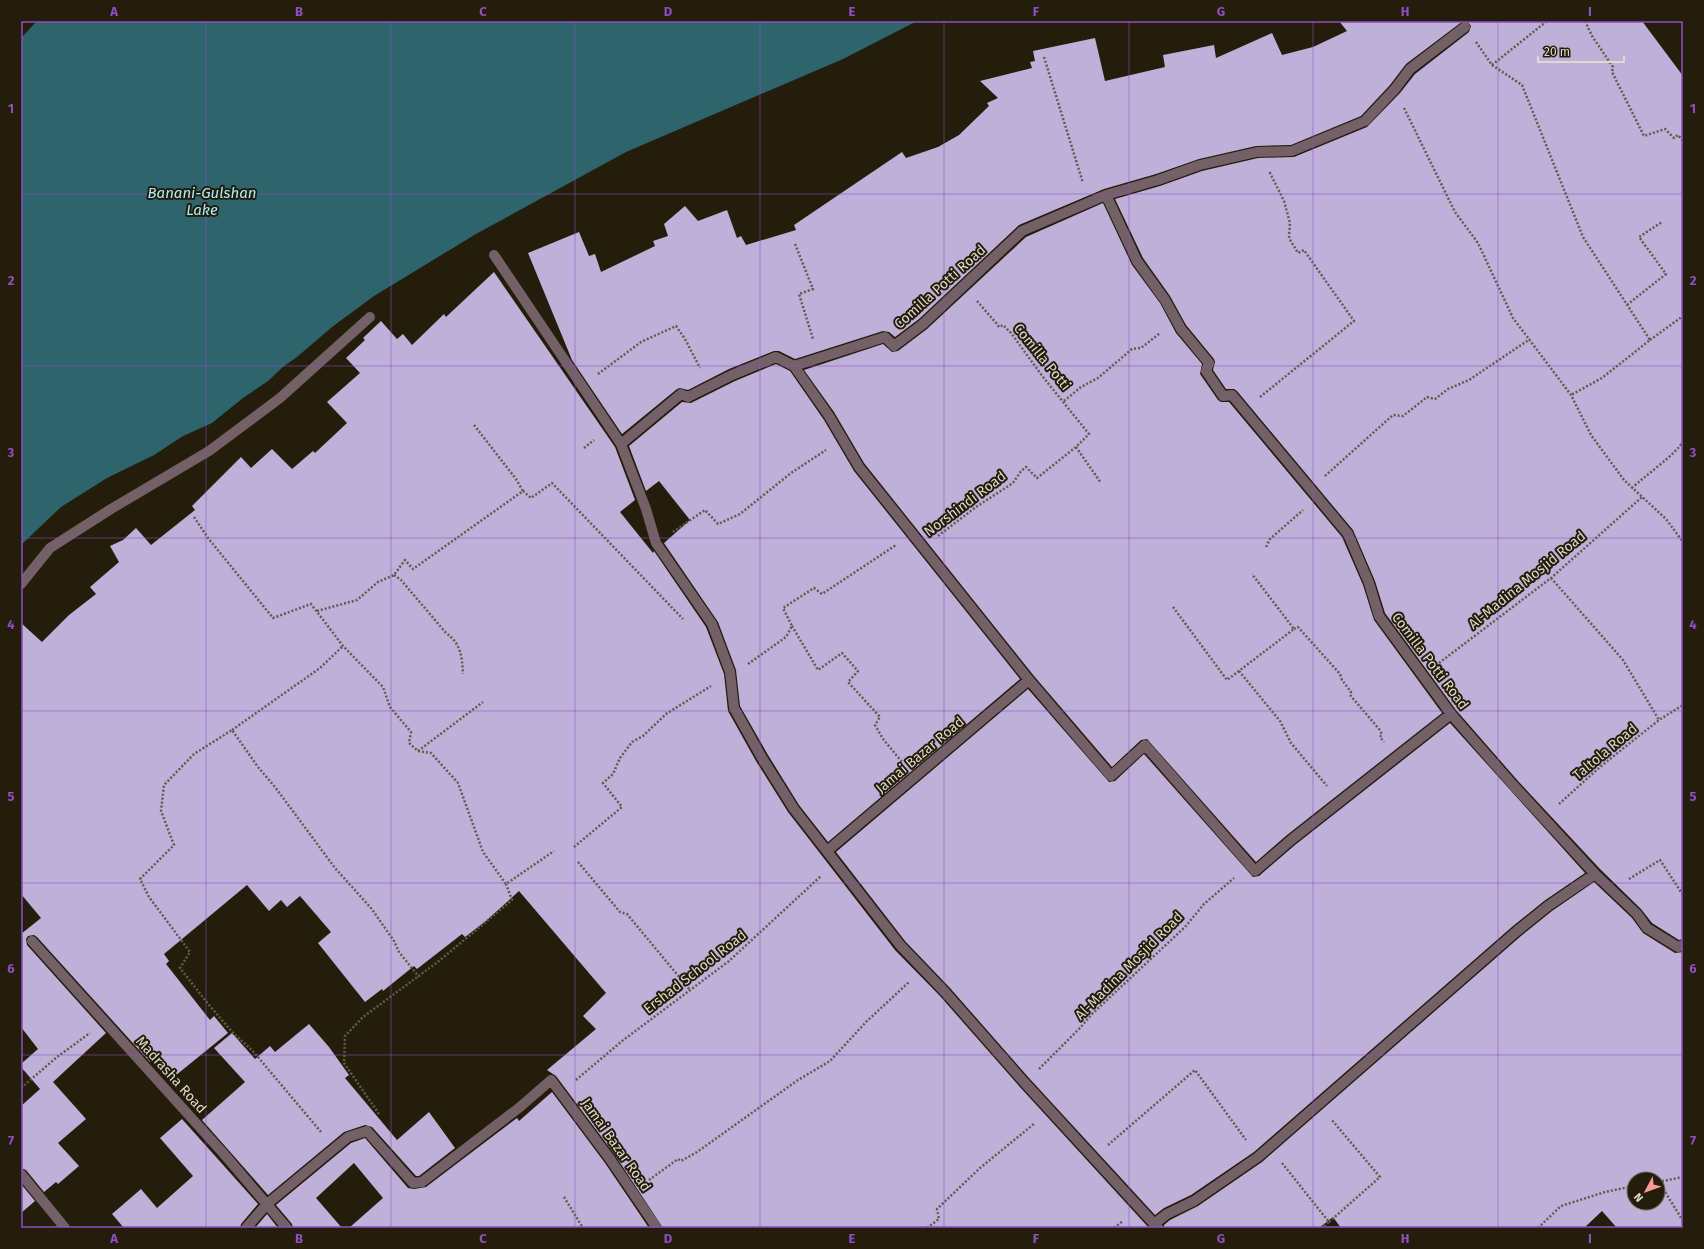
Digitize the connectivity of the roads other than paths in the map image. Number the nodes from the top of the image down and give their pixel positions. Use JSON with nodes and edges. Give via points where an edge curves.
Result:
{"nodes":[{"id":1,"x":1465,"y":27,"type":"road end"},
{"id":2,"x":1106,"y":195,"type":"junction"},
{"id":3,"x":494,"y":255,"type":"dead end"},
{"id":4,"x":370,"y":317,"type":"dead end"},
{"id":5,"x":794,"y":366,"type":"junction"},
{"id":6,"x":621,"y":444,"type":"junction"},
{"id":7,"x":21,"y":584,"type":"edge"},
{"id":8,"x":1029,"y":680,"type":"junction"},
{"id":9,"x":1451,"y":714,"type":"junction"},
{"id":10,"x":827,"y":851,"type":"junction"},
{"id":11,"x":1595,"y":874,"type":"junction"},
{"id":12,"x":32,"y":941,"type":"dead end"},
{"id":13,"x":1683,"y":945,"type":"edge"},
{"id":14,"x":21,"y":1174,"type":"edge"},
{"id":15,"x":267,"y":1204,"type":"junction"},
{"id":16,"x":1156,"y":1226,"type":"edge"},
{"id":17,"x":65,"y":1228,"type":"edge"},
{"id":18,"x":246,"y":1228,"type":"edge"},
{"id":19,"x":287,"y":1228,"type":"edge"},
{"id":20,"x":657,"y":1228,"type":"edge"}],
"edges":[{"from":1,"to":2,"type":"street","via":[[1410,69],[1395,89],[1364,121],[1292,151],[1257,152],[1200,164],[1158,180]]},
{"from":2,"to":5,"type":"street","name":"Comilla Potti Road","via":[[1022,231],[923,324],[894,346],[885,337]]},
{"from":2,"to":9,"type":"street","name":"Comilla Potti Road","via":[[1137,261],[1165,300],[1176,322],[1209,363],[1206,371],[1222,396],[1232,396],[1245,410],[1348,534],[1370,583],[1379,616]]},
{"from":3,"to":6,"type":"street"},
{"from":4,"to":7,"type":"street","via":[[280,398],[209,451],[50,548]]},
{"from":5,"to":6,"type":"street","via":[[776,357],[688,397],[681,394]]},
{"from":5,"to":8,"type":"street","via":[[829,416],[859,467]]},
{"from":6,"to":10,"type":"street","via":[[656,543],[712,624],[730,672],[734,708],[794,809]]},
{"from":8,"to":9,"type":"street","via":[[1111,776],[1145,745],[1255,871]]},
{"from":8,"to":10,"type":"street","name":"Jamai Bazar Road"},
{"from":9,"to":11,"type":"street","name":"Comilla Potti Road"},
{"from":10,"to":16,"type":"street","via":[[900,945]]},
{"from":11,"to":13,"type":"street","name":"Comilla Potti Road","via":[[1637,914],[1647,928],[1678,947]]},
{"from":11,"to":16,"type":"street","via":[[1517,931],[1258,1157],[1194,1201],[1167,1214]]},
{"from":12,"to":15,"type":"street","name":"Madrasha Road"},
{"from":14,"to":17,"type":"street"},
{"from":15,"to":18,"type":"street"},
{"from":15,"to":19,"type":"street","name":"Madrasha Road"},
{"from":15,"to":20,"type":"street","name":"Jamai Bazar Road","via":[[348,1137],[366,1131],[413,1183],[422,1182],[551,1080]]}]}
